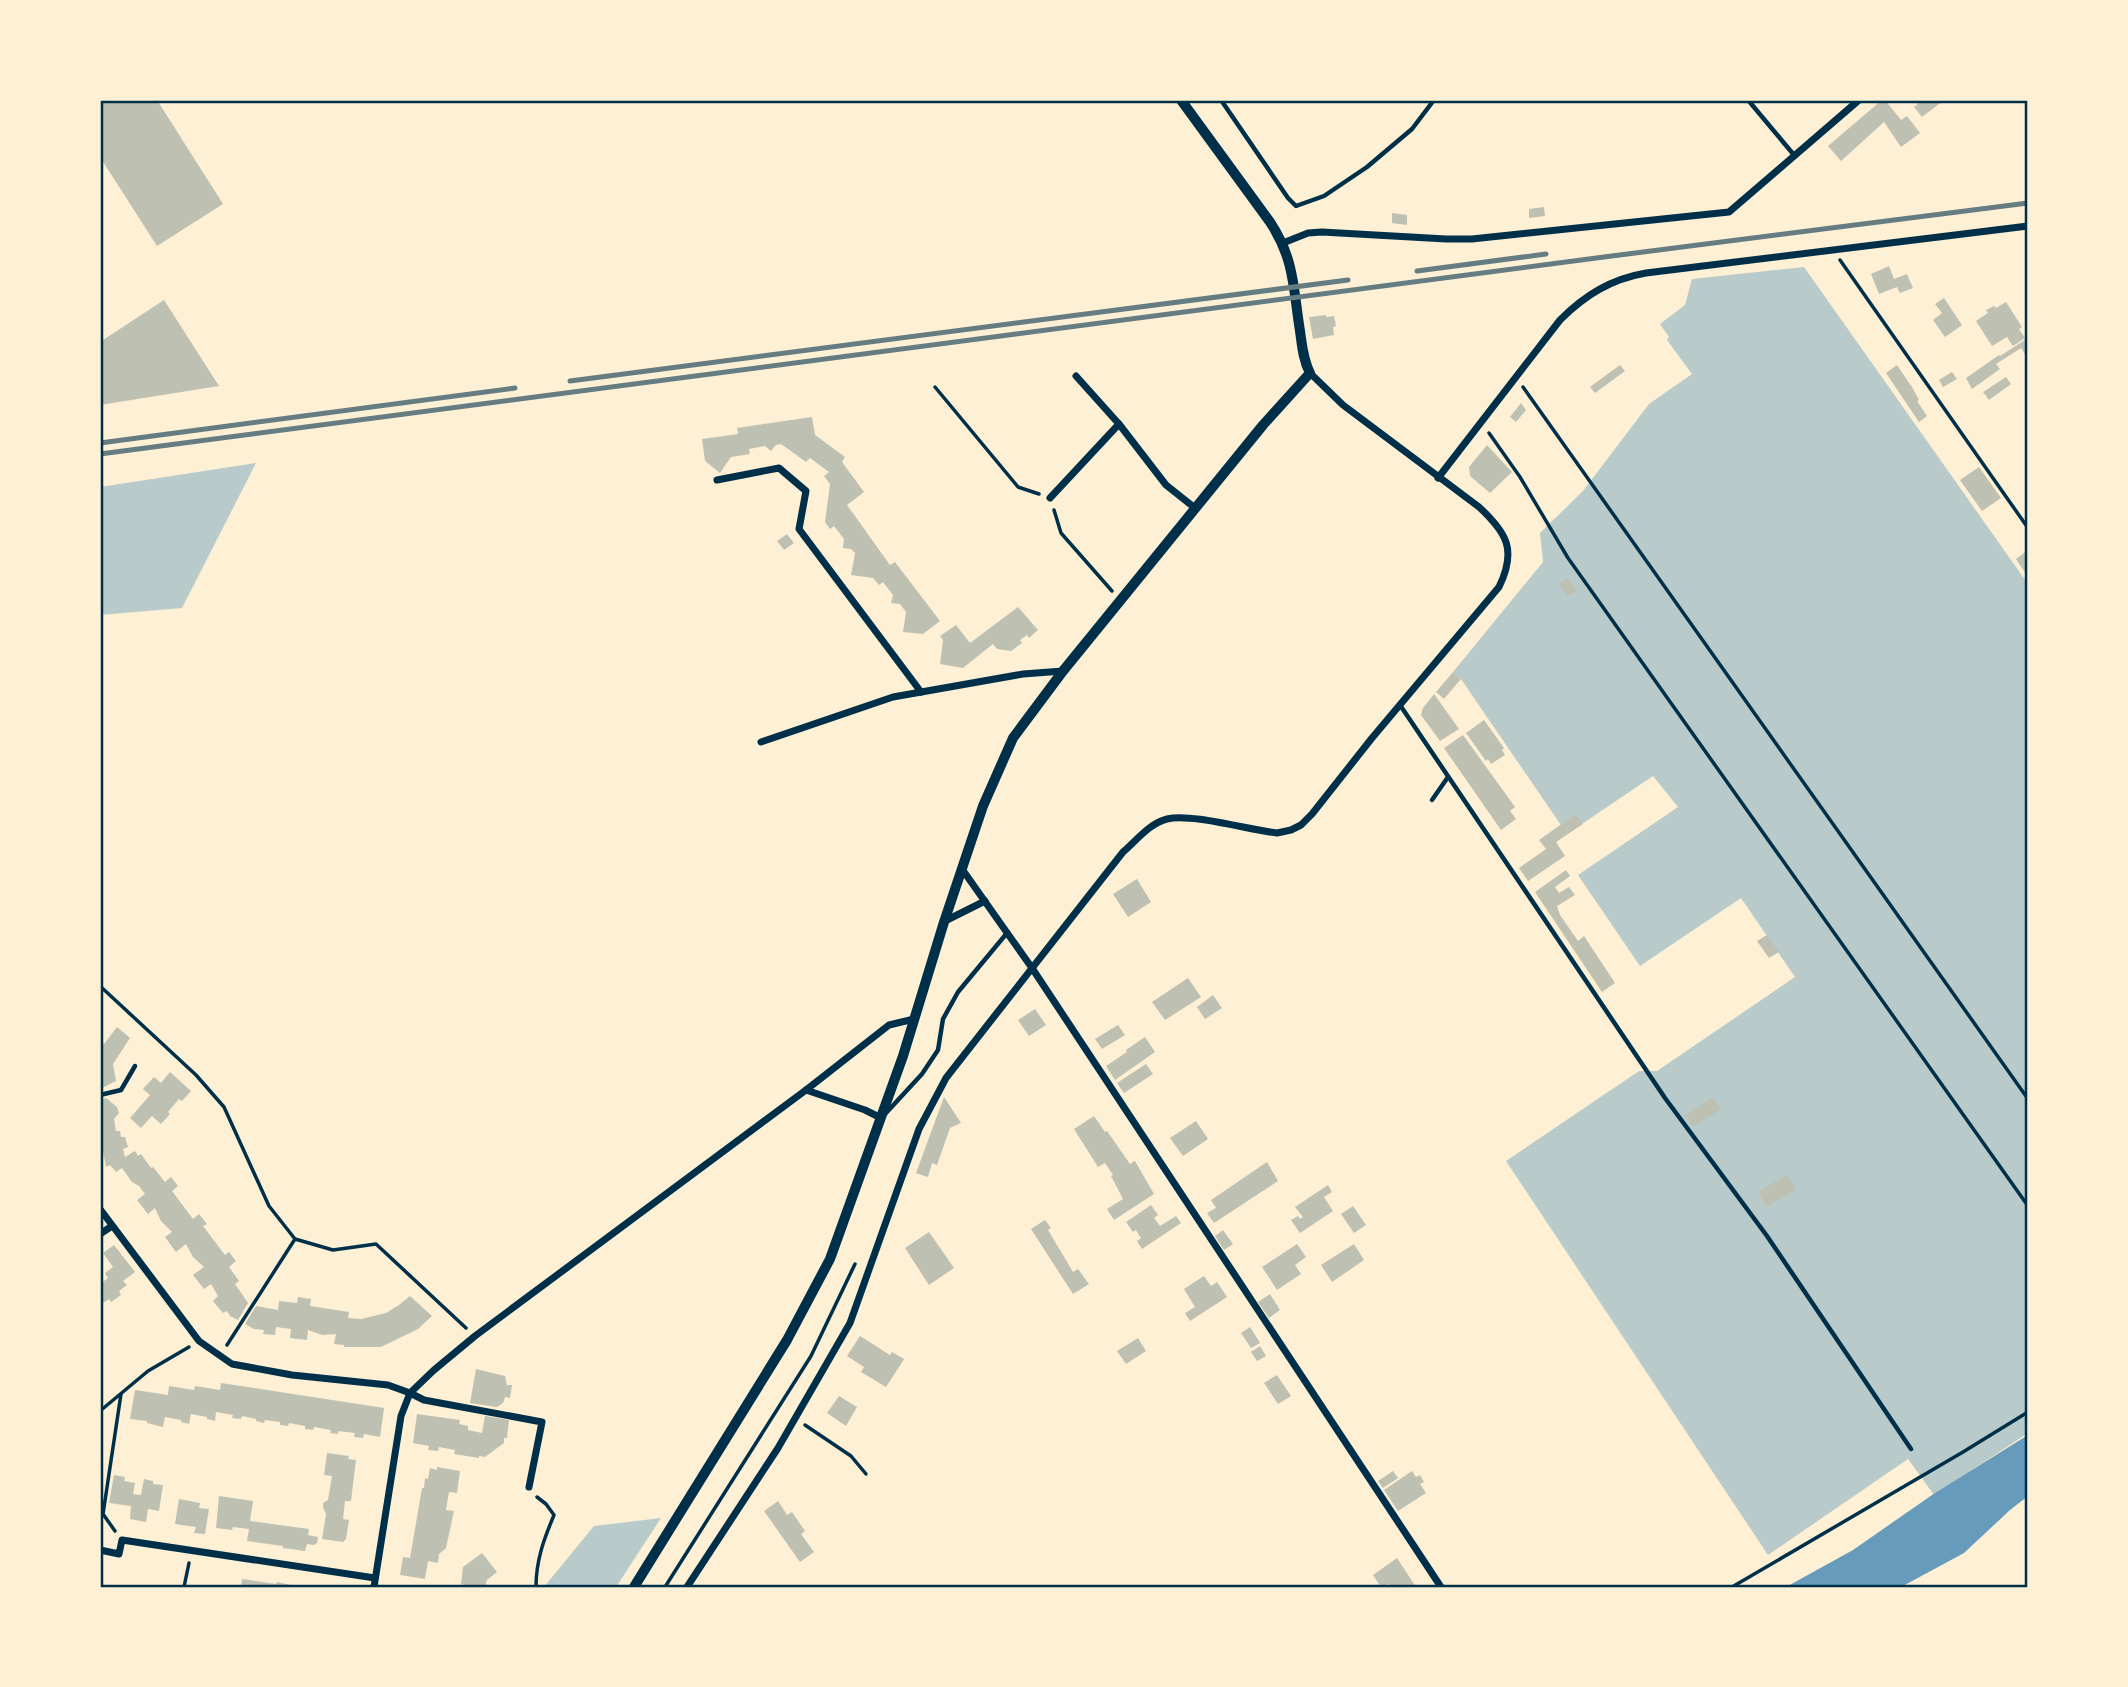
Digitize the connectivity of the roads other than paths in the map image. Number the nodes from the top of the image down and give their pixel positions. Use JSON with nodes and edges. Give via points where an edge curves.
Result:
{"nodes":[{"id":1,"x":1181,"y":100,"type":"edge"},
{"id":2,"x":1221,"y":100,"type":"edge"},
{"id":3,"x":1434,"y":100,"type":"edge"},
{"id":4,"x":1748,"y":100,"type":"edge"},
{"id":5,"x":1859,"y":100,"type":"edge"},
{"id":6,"x":1794,"y":155,"type":"junction"},
{"id":7,"x":2028,"y":226,"type":"edge"},
{"id":8,"x":1283,"y":243,"type":"junction"},
{"id":9,"x":1310,"y":373,"type":"junction"},
{"id":10,"x":1076,"y":376,"type":"dead end"},
{"id":11,"x":1119,"y":424,"type":"junction"},
{"id":12,"x":1438,"y":478,"type":"junction"},
{"id":13,"x":717,"y":480,"type":"dead end"},
{"id":14,"x":1050,"y":498,"type":"road end"},
{"id":15,"x":1195,"y":508,"type":"junction"},
{"id":16,"x":1063,"y":671,"type":"junction"},
{"id":17,"x":920,"y":692,"type":"junction"},
{"id":18,"x":1400,"y":705,"type":"junction"},
{"id":19,"x":761,"y":742,"type":"dead end"},
{"id":20,"x":1448,"y":777,"type":"junction"},
{"id":21,"x":1432,"y":800,"type":"dead end"},
{"id":22,"x":962,"y":869,"type":"junction"},
{"id":23,"x":985,"y":901,"type":"junction"},
{"id":24,"x":944,"y":922,"type":"junction"},
{"id":25,"x":1007,"y":933,"type":"junction"},
{"id":26,"x":1032,"y":968,"type":"junction"},
{"id":27,"x":914,"y":1019,"type":"junction"},
{"id":28,"x":135,"y":1066,"type":"dead end"},
{"id":29,"x":806,"y":1090,"type":"junction"},
{"id":30,"x":100,"y":1095,"type":"edge"},
{"id":31,"x":881,"y":1118,"type":"junction"},
{"id":32,"x":100,"y":1209,"type":"edge"},
{"id":33,"x":113,"y":1226,"type":"junction"},
{"id":34,"x":100,"y":1234,"type":"edge"},
{"id":35,"x":410,"y":1393,"type":"junction"},
{"id":36,"x":1911,"y":1448,"type":"dead end"},
{"id":37,"x":529,"y":1487,"type":"road end"},
{"id":38,"x":100,"y":1550,"type":"edge"},
{"id":39,"x":375,"y":1583,"type":"edge"},
{"id":40,"x":634,"y":1587,"type":"edge"},
{"id":41,"x":687,"y":1587,"type":"edge"},
{"id":42,"x":1441,"y":1587,"type":"edge"}],
"edges":[{"from":1,"to":8,"type":"street"},
{"from":2,"to":3,"type":"lane","via":[[1296,206],[1324,196],[1367,167],[1412,129]]},
{"from":4,"to":6,"type":"lane"},
{"from":5,"to":6,"type":"street"},
{"from":6,"to":8,"type":"street","via":[[1728,212],[1472,239],[1308,233]]},
{"from":7,"to":12,"type":"street","via":[[1616,280],[1565,314]]},
{"from":8,"to":9,"type":"street"},
{"from":9,"to":12,"type":"street","via":[[1343,405]]},
{"from":9,"to":15,"type":"street"},
{"from":10,"to":11,"type":"street"},
{"from":11,"to":14,"type":"street"},
{"from":11,"to":15,"type":"street","via":[[1166,485]]},
{"from":12,"to":18,"type":"street","via":[[1498,524],[1507,545],[1506,567],[1491,599]]},
{"from":13,"to":17,"type":"street","via":[[779,468],[807,491],[799,529]]},
{"from":15,"to":16,"type":"street"},
{"from":16,"to":17,"type":"street"},
{"from":16,"to":22,"type":"street","via":[[1013,738]]},
{"from":17,"to":19,"type":"street"},
{"from":18,"to":20,"type":"lane"},
{"from":18,"to":26,"type":"street","via":[[1312,814],[1291,830],[1277,833],[1184,817],[1165,819],[1148,829],[1123,852]]},
{"from":20,"to":21,"type":"lane"},
{"from":20,"to":36,"type":"lane","via":[[1665,1098],[1767,1236]]},
{"from":22,"to":23,"type":"street"},
{"from":22,"to":24,"type":"street"},
{"from":23,"to":24,"type":"street"},
{"from":23,"to":25,"type":"street"},
{"from":24,"to":27,"type":"street"},
{"from":25,"to":26,"type":"street"},
{"from":25,"to":31,"type":"lane","via":[[958,992],[943,1019],[938,1051]]},
{"from":26,"to":41,"type":"street","via":[[946,1077],[919,1129],[850,1323],[795,1419]]},
{"from":26,"to":42,"type":"street"},
{"from":27,"to":29,"type":"street","via":[[889,1025]]},
{"from":27,"to":31,"type":"street"},
{"from":28,"to":30,"type":"lane","via":[[121,1090]]},
{"from":29,"to":31,"type":"street"},
{"from":29,"to":35,"type":"street","via":[[475,1336]]},
{"from":31,"to":40,"type":"street","via":[[830,1259],[788,1340]]},
{"from":32,"to":33,"type":"street"},
{"from":33,"to":34,"type":"street"},
{"from":33,"to":35,"type":"street","via":[[199,1341],[232,1364],[388,1385]]},
{"from":35,"to":37,"type":"street","via":[[424,1401],[542,1422]]},
{"from":35,"to":39,"type":"street","via":[[401,1416]]},
{"from":38,"to":39,"type":"street","via":[[119,1554],[122,1540]]}]}
